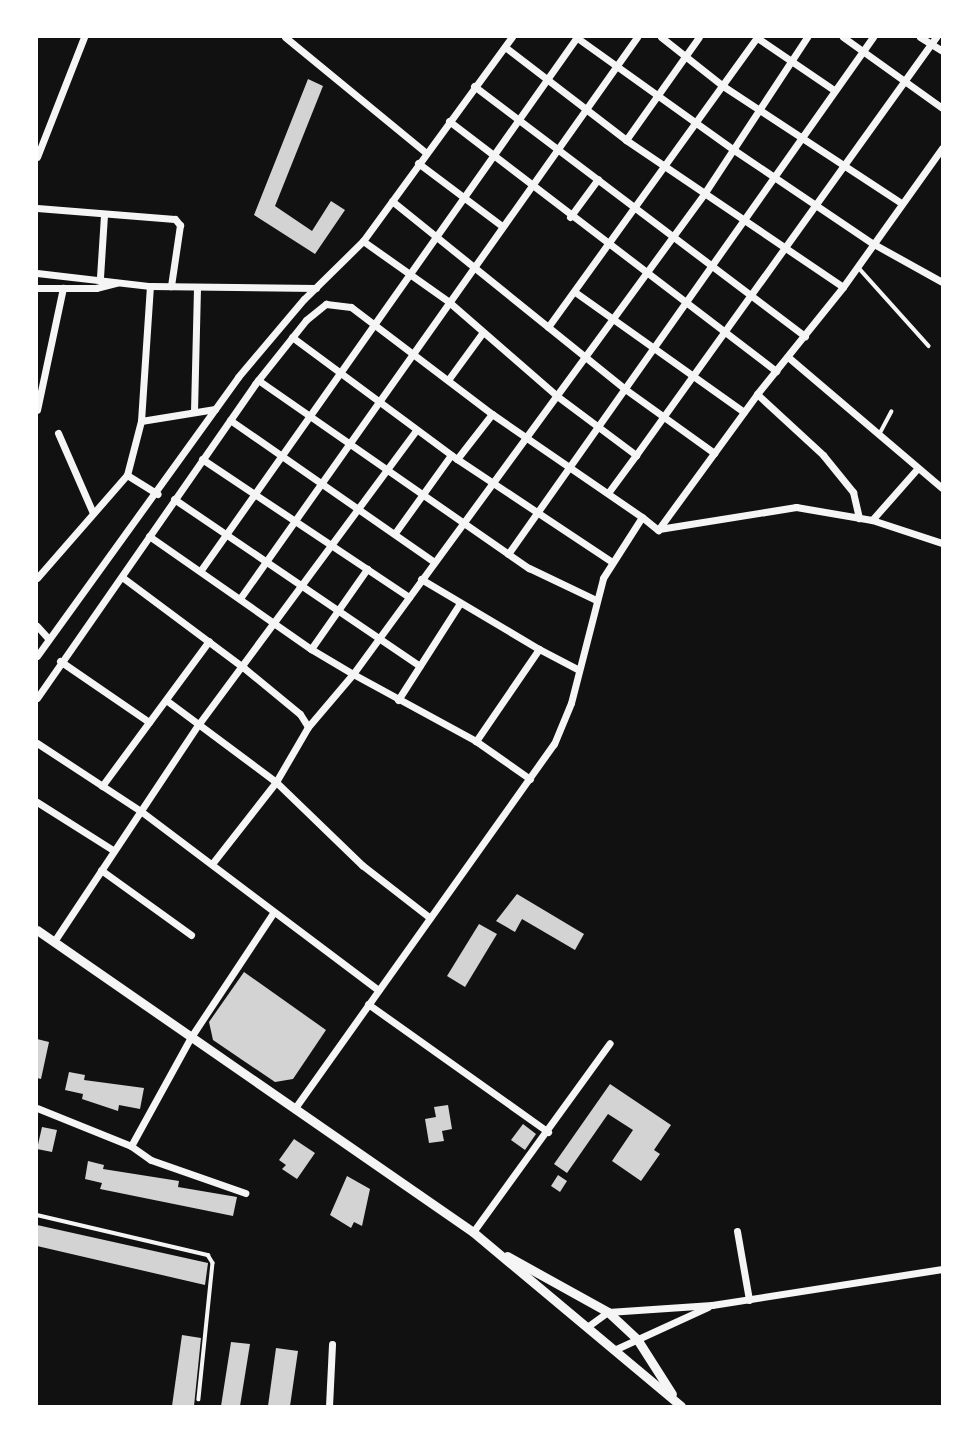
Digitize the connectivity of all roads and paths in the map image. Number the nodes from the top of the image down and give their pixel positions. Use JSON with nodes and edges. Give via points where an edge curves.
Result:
{"nodes":[{"id":1,"x":84,"y":37,"type":"edge"},
{"id":2,"x":285,"y":37,"type":"edge"},
{"id":3,"x":512,"y":37,"type":"edge"},
{"id":4,"x":577,"y":37,"type":"edge"},
{"id":5,"x":637,"y":37,"type":"edge"},
{"id":6,"x":661,"y":37,"type":"edge"},
{"id":7,"x":699,"y":37,"type":"edge"},
{"id":8,"x":756,"y":37,"type":"edge"},
{"id":9,"x":807,"y":37,"type":"edge"},
{"id":10,"x":843,"y":37,"type":"edge"},
{"id":11,"x":873,"y":37,"type":"edge"},
{"id":12,"x":920,"y":37,"type":"edge"},
{"id":13,"x":934,"y":40,"type":"edge"},
{"id":14,"x":505,"y":47,"type":"junction"},
{"id":15,"x":863,"y":50,"type":"junction"},
{"id":16,"x":942,"y":51,"type":"edge"},
{"id":17,"x":686,"y":55,"type":"junction"},
{"id":18,"x":791,"y":62,"type":"junction"},
{"id":19,"x":617,"y":68,"type":"junction"},
{"id":20,"x":548,"y":79,"type":"junction"},
{"id":21,"x":905,"y":79,"type":"junction"},
{"id":22,"x":474,"y":86,"type":"junction"},
{"id":23,"x":723,"y":86,"type":"junction"},
{"id":24,"x":834,"y":90,"type":"junction"},
{"id":25,"x":657,"y":96,"type":"junction"},
{"id":26,"x":942,"y":108,"type":"edge"},
{"id":27,"x":759,"y":110,"type":"junction"},
{"id":28,"x":588,"y":111,"type":"junction"},
{"id":29,"x":519,"y":119,"type":"junction"},
{"id":30,"x":449,"y":121,"type":"junction"},
{"id":31,"x":697,"y":123,"type":"junction"},
{"id":32,"x":800,"y":138,"type":"junction"},
{"id":33,"x":626,"y":140,"type":"junction"},
{"id":34,"x":942,"y":148,"type":"edge"},
{"id":35,"x":559,"y":150,"type":"junction"},
{"id":36,"x":734,"y":150,"type":"junction"},
{"id":37,"x":425,"y":152,"type":"junction"},
{"id":38,"x":493,"y":156,"type":"junction"},
{"id":39,"x":37,"y":157,"type":"edge"},
{"id":40,"x":418,"y":163,"type":"junction"},
{"id":41,"x":664,"y":167,"type":"junction"},
{"id":42,"x":845,"y":167,"type":"junction"},
{"id":43,"x":774,"y":177,"type":"junction"},
{"id":44,"x":598,"y":179,"type":"junction"},
{"id":45,"x":532,"y":187,"type":"junction"},
{"id":46,"x":704,"y":194,"type":"junction"},
{"id":47,"x":464,"y":197,"type":"junction"},
{"id":48,"x":392,"y":201,"type":"junction"},
{"id":49,"x":901,"y":204,"type":"junction"},
{"id":50,"x":818,"y":206,"type":"junction"},
{"id":51,"x":37,"y":208,"type":"edge"},
{"id":52,"x":636,"y":208,"type":"junction"},
{"id":53,"x":104,"y":215,"type":"junction"},
{"id":54,"x":570,"y":217,"type":"junction"},
{"id":55,"x":742,"y":220,"type":"junction"},
{"id":56,"x":502,"y":226,"type":"junction"},
{"id":57,"x":438,"y":234,"type":"junction"},
{"id":58,"x":673,"y":235,"type":"junction"},
{"id":59,"x":363,"y":241,"type":"junction"},
{"id":60,"x":872,"y":243,"type":"junction"},
{"id":61,"x":609,"y":246,"type":"junction"},
{"id":62,"x":786,"y":250,"type":"junction"},
{"id":63,"x":476,"y":264,"type":"junction"},
{"id":64,"x":712,"y":265,"type":"junction"},
{"id":65,"x":857,"y":266,"type":"junction"},
{"id":66,"x":37,"y":273,"type":"edge"},
{"id":67,"x":645,"y":273,"type":"junction"},
{"id":68,"x":410,"y":275,"type":"junction"},
{"id":69,"x":100,"y":277,"type":"junction"},
{"id":70,"x":942,"y":282,"type":"edge"},
{"id":71,"x":117,"y":283,"type":"junction"},
{"id":72,"x":150,"y":286,"type":"junction"},
{"id":73,"x":171,"y":286,"type":"junction"},
{"id":74,"x":197,"y":287,"type":"junction"},
{"id":75,"x":843,"y":287,"type":"junction"},
{"id":76,"x":37,"y":288,"type":"edge"},
{"id":77,"x":63,"y":288,"type":"junction"},
{"id":78,"x":316,"y":288,"type":"junction"},
{"id":79,"x":575,"y":292,"type":"junction"},
{"id":80,"x":753,"y":295,"type":"junction"},
{"id":81,"x":449,"y":302,"type":"junction"},
{"id":82,"x":685,"y":305,"type":"junction"},
{"id":83,"x":612,"y":318,"type":"junction"},
{"id":84,"x":375,"y":325,"type":"junction"},
{"id":85,"x":548,"y":327,"type":"junction"},
{"id":86,"x":484,"y":331,"type":"junction"},
{"id":87,"x":726,"y":334,"type":"junction"},
{"id":88,"x":805,"y":336,"type":"junction"},
{"id":89,"x":292,"y":337,"type":"junction"},
{"id":90,"x":929,"y":346,"type":"dead end"},
{"id":91,"x":653,"y":350,"type":"junction"},
{"id":92,"x":412,"y":353,"type":"junction"},
{"id":93,"x":585,"y":356,"type":"junction"},
{"id":94,"x":788,"y":357,"type":"junction"},
{"id":95,"x":776,"y":371,"type":"junction"},
{"id":96,"x":341,"y":376,"type":"junction"},
{"id":97,"x":693,"y":378,"type":"junction"},
{"id":98,"x":258,"y":380,"type":"junction"},
{"id":99,"x":448,"y":380,"type":"junction"},
{"id":100,"x":625,"y":389,"type":"junction"},
{"id":101,"x":757,"y":394,"type":"junction"},
{"id":102,"x":557,"y":396,"type":"junction"},
{"id":103,"x":376,"y":402,"type":"junction"},
{"id":104,"x":215,"y":409,"type":"junction"},
{"id":105,"x":37,"y":410,"type":"edge"},
{"id":106,"x":194,"y":411,"type":"junction"},
{"id":107,"x":744,"y":412,"type":"junction"},
{"id":108,"x":891,"y":412,"type":"dead end"},
{"id":109,"x":492,"y":414,"type":"junction"},
{"id":110,"x":310,"y":417,"type":"junction"},
{"id":111,"x":664,"y":418,"type":"junction"},
{"id":112,"x":230,"y":420,"type":"junction"},
{"id":113,"x":141,"y":421,"type":"junction"},
{"id":114,"x":597,"y":428,"type":"junction"},
{"id":115,"x":416,"y":430,"type":"junction"},
{"id":116,"x":58,"y":433,"type":"dead end"},
{"id":117,"x":880,"y":433,"type":"junction"},
{"id":118,"x":525,"y":436,"type":"junction"},
{"id":119,"x":347,"y":443,"type":"junction"},
{"id":120,"x":714,"y":453,"type":"junction"},
{"id":121,"x":636,"y":455,"type":"junction"},
{"id":122,"x":282,"y":457,"type":"junction"},
{"id":123,"x":454,"y":457,"type":"junction"},
{"id":124,"x":202,"y":460,"type":"junction"},
{"id":125,"x":567,"y":466,"type":"junction"},
{"id":126,"x":917,"y":469,"type":"junction"},
{"id":127,"x":386,"y":470,"type":"junction"},
{"id":128,"x":127,"y":475,"type":"junction"},
{"id":129,"x":320,"y":482,"type":"junction"},
{"id":130,"x":493,"y":484,"type":"junction"},
{"id":131,"x":942,"y":488,"type":"edge"},
{"id":132,"x":424,"y":492,"type":"junction"},
{"id":133,"x":256,"y":493,"type":"junction"},
{"id":134,"x":608,"y":493,"type":"junction"},
{"id":135,"x":156,"y":494,"type":"junction"},
{"id":136,"x":174,"y":499,"type":"junction"},
{"id":137,"x":358,"y":509,"type":"junction"},
{"id":138,"x":533,"y":512,"type":"junction"},
{"id":139,"x":93,"y":513,"type":"junction"},
{"id":140,"x":642,"y":517,"type":"junction"},
{"id":141,"x":295,"y":518,"type":"junction"},
{"id":142,"x":859,"y":518,"type":"junction"},
{"id":143,"x":872,"y":520,"type":"junction"},
{"id":144,"x":464,"y":521,"type":"junction"},
{"id":145,"x":658,"y":530,"type":"junction"},
{"id":146,"x":227,"y":532,"type":"junction"},
{"id":147,"x":395,"y":533,"type":"junction"},
{"id":148,"x":149,"y":536,"type":"junction"},
{"id":149,"x":942,"y":543,"type":"edge"},
{"id":150,"x":332,"y":544,"type":"junction"},
{"id":151,"x":508,"y":554,"type":"junction"},
{"id":152,"x":267,"y":559,"type":"junction"},
{"id":153,"x":434,"y":562,"type":"junction"},
{"id":154,"x":612,"y":562,"type":"junction"},
{"id":155,"x":368,"y":569,"type":"junction"},
{"id":156,"x":201,"y":570,"type":"junction"},
{"id":157,"x":122,"y":577,"type":"junction"},
{"id":158,"x":37,"y":578,"type":"edge"},
{"id":159,"x":421,"y":579,"type":"junction"},
{"id":160,"x":302,"y":582,"type":"junction"},
{"id":161,"x":241,"y":597,"type":"junction"},
{"id":162,"x":410,"y":597,"type":"junction"},
{"id":163,"x":596,"y":600,"type":"junction"},
{"id":164,"x":460,"y":603,"type":"junction"},
{"id":165,"x":339,"y":610,"type":"junction"},
{"id":166,"x":275,"y":621,"type":"junction"},
{"id":167,"x":37,"y":626,"type":"edge"},
{"id":168,"x":47,"y":637,"type":"junction"},
{"id":169,"x":379,"y":637,"type":"junction"},
{"id":170,"x":209,"y":641,"type":"junction"},
{"id":171,"x":311,"y":649,"type":"junction"},
{"id":172,"x":539,"y":649,"type":"junction"},
{"id":173,"x":37,"y":656,"type":"edge"},
{"id":174,"x":60,"y":661,"type":"junction"},
{"id":175,"x":419,"y":666,"type":"junction"},
{"id":176,"x":244,"y":668,"type":"junction"},
{"id":177,"x":579,"y":670,"type":"junction"},
{"id":178,"x":353,"y":674,"type":"junction"},
{"id":179,"x":37,"y":698,"type":"edge"},
{"id":180,"x":166,"y":700,"type":"junction"},
{"id":181,"x":398,"y":700,"type":"junction"},
{"id":182,"x":149,"y":722,"type":"junction"},
{"id":183,"x":198,"y":725,"type":"junction"},
{"id":184,"x":308,"y":727,"type":"junction"},
{"id":185,"x":476,"y":741,"type":"junction"},
{"id":186,"x":37,"y":743,"type":"edge"},
{"id":187,"x":530,"y":779,"type":"junction"},
{"id":188,"x":276,"y":782,"type":"junction"},
{"id":189,"x":102,"y":786,"type":"junction"},
{"id":190,"x":37,"y":802,"type":"edge"},
{"id":191,"x":142,"y":812,"type":"junction"},
{"id":192,"x":113,"y":850,"type":"junction"},
{"id":193,"x":212,"y":864,"type":"junction"},
{"id":194,"x":101,"y":870,"type":"junction"},
{"id":195,"x":273,"y":913,"type":"junction"},
{"id":196,"x":430,"y":918,"type":"junction"},
{"id":197,"x":37,"y":930,"type":"edge"},
{"id":198,"x":191,"y":935,"type":"dead end"},
{"id":199,"x":55,"y":940,"type":"junction"},
{"id":200,"x":378,"y":990,"type":"junction"},
{"id":201,"x":368,"y":1004,"type":"junction"},
{"id":202,"x":191,"y":1037,"type":"junction"},
{"id":203,"x":610,"y":1042,"type":"dead end"},
{"id":204,"x":37,"y":1108,"type":"edge"},
{"id":205,"x":295,"y":1108,"type":"junction"},
{"id":206,"x":548,"y":1132,"type":"junction"},
{"id":207,"x":131,"y":1146,"type":"junction"},
{"id":208,"x":245,"y":1193,"type":"dead end"},
{"id":209,"x":37,"y":1215,"type":"edge"},
{"id":210,"x":737,"y":1231,"type":"dead end"},
{"id":211,"x":473,"y":1233,"type":"junction"},
{"id":212,"x":486,"y":1245,"type":"junction"},
{"id":213,"x":942,"y":1269,"type":"edge"},
{"id":214,"x":748,"y":1300,"type":"junction"},
{"id":215,"x":712,"y":1305,"type":"junction"},
{"id":216,"x":608,"y":1312,"type":"junction"},
{"id":217,"x":587,"y":1327,"type":"junction"},
{"id":218,"x":638,"y":1339,"type":"junction"},
{"id":219,"x":332,"y":1344,"type":"dead end"},
{"id":220,"x":614,"y":1350,"type":"junction"},
{"id":221,"x":199,"y":1399,"type":"dead end"},
{"id":222,"x":679,"y":1404,"type":"edge"},
{"id":223,"x":329,"y":1406,"type":"edge"}],
"edges":[{"from":1,"to":39,"type":"street"},
{"from":2,"to":37,"type":"street"},
{"from":3,"to":14,"type":"street"},
{"from":4,"to":19,"type":"street"},
{"from":4,"to":20,"type":"street"},
{"from":5,"to":19,"type":"street"},
{"from":6,"to":17,"type":"street"},
{"from":7,"to":17,"type":"street"},
{"from":8,"to":18,"type":"street"},
{"from":8,"to":23,"type":"street"},
{"from":9,"to":18,"type":"street"},
{"from":10,"to":15,"type":"street"},
{"from":11,"to":15,"type":"street"},
{"from":12,"to":13,"type":"street"},
{"from":13,"to":16,"type":"street"},
{"from":13,"to":21,"type":"street"},
{"from":14,"to":20,"type":"street"},
{"from":14,"to":22,"type":"street"},
{"from":15,"to":21,"type":"street"},
{"from":15,"to":24,"type":"street"},
{"from":17,"to":23,"type":"street"},
{"from":17,"to":25,"type":"street"},
{"from":18,"to":24,"type":"street"},
{"from":18,"to":27,"type":"street"},
{"from":19,"to":25,"type":"street"},
{"from":19,"to":28,"type":"street"},
{"from":20,"to":28,"type":"street"},
{"from":20,"to":29,"type":"street"},
{"from":21,"to":26,"type":"street"},
{"from":21,"to":42,"type":"street"},
{"from":22,"to":29,"type":"street"},
{"from":22,"to":30,"type":"street"},
{"from":23,"to":27,"type":"street"},
{"from":23,"to":31,"type":"street"},
{"from":24,"to":32,"type":"street"},
{"from":25,"to":31,"type":"street"},
{"from":25,"to":33,"type":"street"},
{"from":27,"to":32,"type":"street"},
{"from":27,"to":36,"type":"street"},
{"from":28,"to":33,"type":"street"},
{"from":28,"to":35,"type":"street"},
{"from":29,"to":35,"type":"street"},
{"from":29,"to":38,"type":"street"},
{"from":30,"to":37,"type":"street"},
{"from":30,"to":38,"type":"street"},
{"from":31,"to":36,"type":"street"},
{"from":31,"to":41,"type":"street"},
{"from":32,"to":42,"type":"street"},
{"from":32,"to":43,"type":"street"},
{"from":33,"to":41,"type":"street"},
{"from":34,"to":49,"type":"street"},
{"from":35,"to":44,"type":"street"},
{"from":35,"to":45,"type":"street"},
{"from":36,"to":43,"type":"street"},
{"from":36,"to":46,"type":"street"},
{"from":37,"to":40,"type":"street"},
{"from":38,"to":45,"type":"street"},
{"from":38,"to":47,"type":"street"},
{"from":40,"to":47,"type":"street"},
{"from":40,"to":48,"type":"street"},
{"from":41,"to":46,"type":"street"},
{"from":41,"to":52,"type":"street"},
{"from":42,"to":49,"type":"street"},
{"from":42,"to":50,"type":"street"},
{"from":43,"to":50,"type":"street"},
{"from":43,"to":55,"type":"street"},
{"from":44,"to":52,"type":"street"},
{"from":44,"to":54,"type":"street"},
{"from":45,"to":54,"type":"street"},
{"from":45,"to":56,"type":"street"},
{"from":46,"to":55,"type":"street"},
{"from":46,"to":58,"type":"street"},
{"from":47,"to":56,"type":"street"},
{"from":47,"to":57,"type":"street"},
{"from":48,"to":57,"type":"street"},
{"from":48,"to":59,"type":"street"},
{"from":49,"to":60,"type":"street"},
{"from":50,"to":60,"type":"street"},
{"from":50,"to":62,"type":"street"},
{"from":51,"to":53,"type":"street"},
{"from":52,"to":58,"type":"street"},
{"from":52,"to":61,"type":"street"},
{"from":53,"to":69,"type":"street"},
{"from":53,"to":73,"type":"street","via":[[178,222]]},
{"from":54,"to":61,"type":"street"},
{"from":55,"to":62,"type":"street"},
{"from":55,"to":64,"type":"street"},
{"from":56,"to":63,"type":"street"},
{"from":57,"to":63,"type":"street"},
{"from":57,"to":68,"type":"street"},
{"from":58,"to":64,"type":"street"},
{"from":58,"to":67,"type":"street"},
{"from":59,"to":68,"type":"street"},
{"from":59,"to":78,"type":"street"},
{"from":60,"to":65,"type":"street"},
{"from":60,"to":70,"type":"street"},
{"from":61,"to":67,"type":"street"},
{"from":61,"to":79,"type":"street"},
{"from":62,"to":75,"type":"street"},
{"from":62,"to":80,"type":"street"},
{"from":63,"to":81,"type":"street"},
{"from":63,"to":85,"type":"street"},
{"from":64,"to":80,"type":"street"},
{"from":64,"to":82,"type":"street"},
{"from":65,"to":75,"type":"street"},
{"from":65,"to":90,"type":"lane"},
{"from":66,"to":69,"type":"street"},
{"from":67,"to":82,"type":"street"},
{"from":67,"to":83,"type":"street"},
{"from":68,"to":81,"type":"street"},
{"from":68,"to":84,"type":"street"},
{"from":69,"to":71,"type":"street"},
{"from":71,"to":72,"type":"street"},
{"from":71,"to":77,"type":"street"},
{"from":72,"to":73,"type":"street"},
{"from":72,"to":113,"type":"street"},
{"from":73,"to":74,"type":"street"},
{"from":74,"to":78,"type":"street"},
{"from":74,"to":106,"type":"street"},
{"from":75,"to":88,"type":"street"},
{"from":76,"to":77,"type":"street"},
{"from":77,"to":105,"type":"street"},
{"from":78,"to":104,"type":"street","via":[[273,333]]},
{"from":79,"to":83,"type":"street"},
{"from":79,"to":85,"type":"street"},
{"from":80,"to":87,"type":"street"},
{"from":80,"to":88,"type":"street"},
{"from":81,"to":86,"type":"street"},
{"from":81,"to":92,"type":"street"},
{"from":82,"to":87,"type":"street"},
{"from":82,"to":91,"type":"street"},
{"from":83,"to":91,"type":"street"},
{"from":83,"to":93,"type":"street"},
{"from":84,"to":89,"type":"street","via":[[351,307],[334,303],[316,311]]},
{"from":84,"to":92,"type":"street"},
{"from":84,"to":96,"type":"street"},
{"from":85,"to":93,"type":"street"},
{"from":86,"to":99,"type":"street"},
{"from":86,"to":102,"type":"street"},
{"from":87,"to":95,"type":"street"},
{"from":87,"to":97,"type":"street"},
{"from":88,"to":94,"type":"street"},
{"from":89,"to":96,"type":"street"},
{"from":89,"to":98,"type":"street"},
{"from":91,"to":97,"type":"street"},
{"from":91,"to":100,"type":"street"},
{"from":92,"to":99,"type":"street"},
{"from":92,"to":103,"type":"street"},
{"from":93,"to":100,"type":"street"},
{"from":93,"to":102,"type":"street"},
{"from":94,"to":95,"type":"street"},
{"from":94,"to":117,"type":"street"},
{"from":95,"to":101,"type":"street"},
{"from":96,"to":103,"type":"street"},
{"from":96,"to":110,"type":"street"},
{"from":97,"to":107,"type":"street"},
{"from":97,"to":111,"type":"street"},
{"from":98,"to":110,"type":"street"},
{"from":98,"to":112,"type":"street"},
{"from":99,"to":109,"type":"street"},
{"from":100,"to":111,"type":"street"},
{"from":100,"to":114,"type":"street"},
{"from":101,"to":107,"type":"street"},
{"from":101,"to":142,"type":"street","via":[[823,455],[853,492]]},
{"from":102,"to":114,"type":"street"},
{"from":102,"to":118,"type":"street"},
{"from":103,"to":115,"type":"street"},
{"from":103,"to":119,"type":"street"},
{"from":104,"to":106,"type":"street"},
{"from":104,"to":135,"type":"street"},
{"from":106,"to":113,"type":"street"},
{"from":107,"to":120,"type":"street"},
{"from":108,"to":117,"type":"lane"},
{"from":109,"to":118,"type":"street"},
{"from":109,"to":123,"type":"street"},
{"from":110,"to":119,"type":"street"},
{"from":110,"to":122,"type":"street"},
{"from":111,"to":120,"type":"street"},
{"from":111,"to":121,"type":"street"},
{"from":112,"to":122,"type":"street"},
{"from":112,"to":124,"type":"street"},
{"from":113,"to":128,"type":"street"},
{"from":114,"to":121,"type":"street"},
{"from":114,"to":125,"type":"street"},
{"from":115,"to":123,"type":"street"},
{"from":115,"to":127,"type":"street"},
{"from":116,"to":139,"type":"street"},
{"from":117,"to":126,"type":"street"},
{"from":118,"to":125,"type":"street"},
{"from":118,"to":130,"type":"street"},
{"from":119,"to":127,"type":"street"},
{"from":119,"to":129,"type":"street"},
{"from":120,"to":145,"type":"street"},
{"from":121,"to":134,"type":"street"},
{"from":122,"to":129,"type":"street"},
{"from":122,"to":133,"type":"street"},
{"from":123,"to":130,"type":"street"},
{"from":123,"to":132,"type":"street"},
{"from":124,"to":133,"type":"street"},
{"from":124,"to":136,"type":"street"},
{"from":125,"to":134,"type":"street"},
{"from":125,"to":138,"type":"street"},
{"from":126,"to":131,"type":"street"},
{"from":126,"to":143,"type":"street"},
{"from":127,"to":132,"type":"street"},
{"from":127,"to":137,"type":"street"},
{"from":128,"to":135,"type":"street"},
{"from":128,"to":139,"type":"street"},
{"from":129,"to":137,"type":"street"},
{"from":129,"to":141,"type":"street"},
{"from":130,"to":138,"type":"street"},
{"from":130,"to":144,"type":"street"},
{"from":132,"to":144,"type":"street"},
{"from":132,"to":147,"type":"street"},
{"from":133,"to":141,"type":"street"},
{"from":133,"to":146,"type":"street"},
{"from":134,"to":140,"type":"street"},
{"from":135,"to":168,"type":"street"},
{"from":136,"to":146,"type":"street"},
{"from":136,"to":148,"type":"street"},
{"from":137,"to":147,"type":"street"},
{"from":137,"to":150,"type":"street"},
{"from":138,"to":151,"type":"street"},
{"from":138,"to":154,"type":"street"},
{"from":139,"to":158,"type":"street"},
{"from":140,"to":145,"type":"street"},
{"from":140,"to":154,"type":"street"},
{"from":141,"to":150,"type":"street"},
{"from":141,"to":152,"type":"street"},
{"from":142,"to":143,"type":"street"},
{"from":142,"to":145,"type":"street","via":[[796,507]]},
{"from":143,"to":149,"type":"street"},
{"from":144,"to":151,"type":"street"},
{"from":144,"to":153,"type":"street"},
{"from":146,"to":152,"type":"street"},
{"from":146,"to":156,"type":"street"},
{"from":147,"to":153,"type":"street"},
{"from":148,"to":156,"type":"street"},
{"from":148,"to":157,"type":"street"},
{"from":150,"to":155,"type":"street"},
{"from":150,"to":160,"type":"street"},
{"from":151,"to":163,"type":"street","via":[[559,586]]},
{"from":152,"to":160,"type":"street"},
{"from":152,"to":161,"type":"street"},
{"from":153,"to":159,"type":"street"},
{"from":154,"to":163,"type":"street"},
{"from":155,"to":162,"type":"street"},
{"from":155,"to":165,"type":"street"},
{"from":156,"to":161,"type":"street"},
{"from":157,"to":170,"type":"street"},
{"from":157,"to":174,"type":"street"},
{"from":159,"to":162,"type":"street"},
{"from":159,"to":164,"type":"street"},
{"from":160,"to":165,"type":"street"},
{"from":160,"to":166,"type":"street"},
{"from":161,"to":166,"type":"street"},
{"from":162,"to":169,"type":"street"},
{"from":163,"to":177,"type":"street"},
{"from":164,"to":172,"type":"street"},
{"from":164,"to":175,"type":"street"},
{"from":165,"to":169,"type":"street"},
{"from":165,"to":171,"type":"street"},
{"from":166,"to":171,"type":"street"},
{"from":166,"to":176,"type":"street"},
{"from":167,"to":168,"type":"street"},
{"from":168,"to":173,"type":"street"},
{"from":169,"to":175,"type":"street"},
{"from":169,"to":178,"type":"street"},
{"from":170,"to":176,"type":"street"},
{"from":170,"to":180,"type":"street"},
{"from":171,"to":178,"type":"street"},
{"from":172,"to":177,"type":"street"},
{"from":172,"to":185,"type":"street"},
{"from":174,"to":179,"type":"street"},
{"from":174,"to":182,"type":"street"},
{"from":175,"to":181,"type":"street"},
{"from":176,"to":183,"type":"street"},
{"from":176,"to":184,"type":"street","via":[[300,714]]},
{"from":177,"to":187,"type":"street","via":[[554,744]]},
{"from":178,"to":181,"type":"street"},
{"from":178,"to":184,"type":"street"},
{"from":180,"to":182,"type":"street"},
{"from":180,"to":183,"type":"street"},
{"from":181,"to":185,"type":"street"},
{"from":182,"to":189,"type":"street"},
{"from":183,"to":188,"type":"street"},
{"from":183,"to":191,"type":"street"},
{"from":184,"to":188,"type":"street"},
{"from":185,"to":187,"type":"street"},
{"from":186,"to":189,"type":"street"},
{"from":187,"to":196,"type":"street"},
{"from":188,"to":193,"type":"street"},
{"from":188,"to":196,"type":"street","via":[[352,856]]},
{"from":189,"to":191,"type":"street"},
{"from":190,"to":192,"type":"street"},
{"from":191,"to":192,"type":"street"},
{"from":191,"to":193,"type":"street"},
{"from":192,"to":194,"type":"street"},
{"from":193,"to":195,"type":"street"},
{"from":194,"to":198,"type":"street"},
{"from":194,"to":199,"type":"street"},
{"from":195,"to":200,"type":"street"},
{"from":195,"to":202,"type":"street"},
{"from":196,"to":200,"type":"street"},
{"from":197,"to":199,"type":"street"},
{"from":199,"to":202,"type":"street"},
{"from":200,"to":201,"type":"street"},
{"from":201,"to":205,"type":"street"},
{"from":201,"to":206,"type":"street"},
{"from":202,"to":205,"type":"street"},
{"from":202,"to":207,"type":"street"},
{"from":203,"to":206,"type":"street"},
{"from":204,"to":207,"type":"street"},
{"from":205,"to":211,"type":"street"},
{"from":206,"to":211,"type":"street"},
{"from":207,"to":208,"type":"street","via":[[151,1160]]},
{"from":209,"to":221,"type":"lane","via":[[208,1255],[213,1263]]},
{"from":210,"to":214,"type":"street"},
{"from":211,"to":212,"type":"street"},
{"from":212,"to":216,"type":"street"},
{"from":212,"to":217,"type":"street"},
{"from":213,"to":214,"type":"street"},
{"from":214,"to":215,"type":"street"},
{"from":215,"to":216,"type":"street"},
{"from":215,"to":218,"type":"street"},
{"from":216,"to":217,"type":"street"},
{"from":216,"to":218,"type":"street"},
{"from":217,"to":220,"type":"street"},
{"from":218,"to":220,"type":"street"},
{"from":218,"to":222,"type":"street"},
{"from":219,"to":223,"type":"street"},
{"from":220,"to":222,"type":"street"}]}
